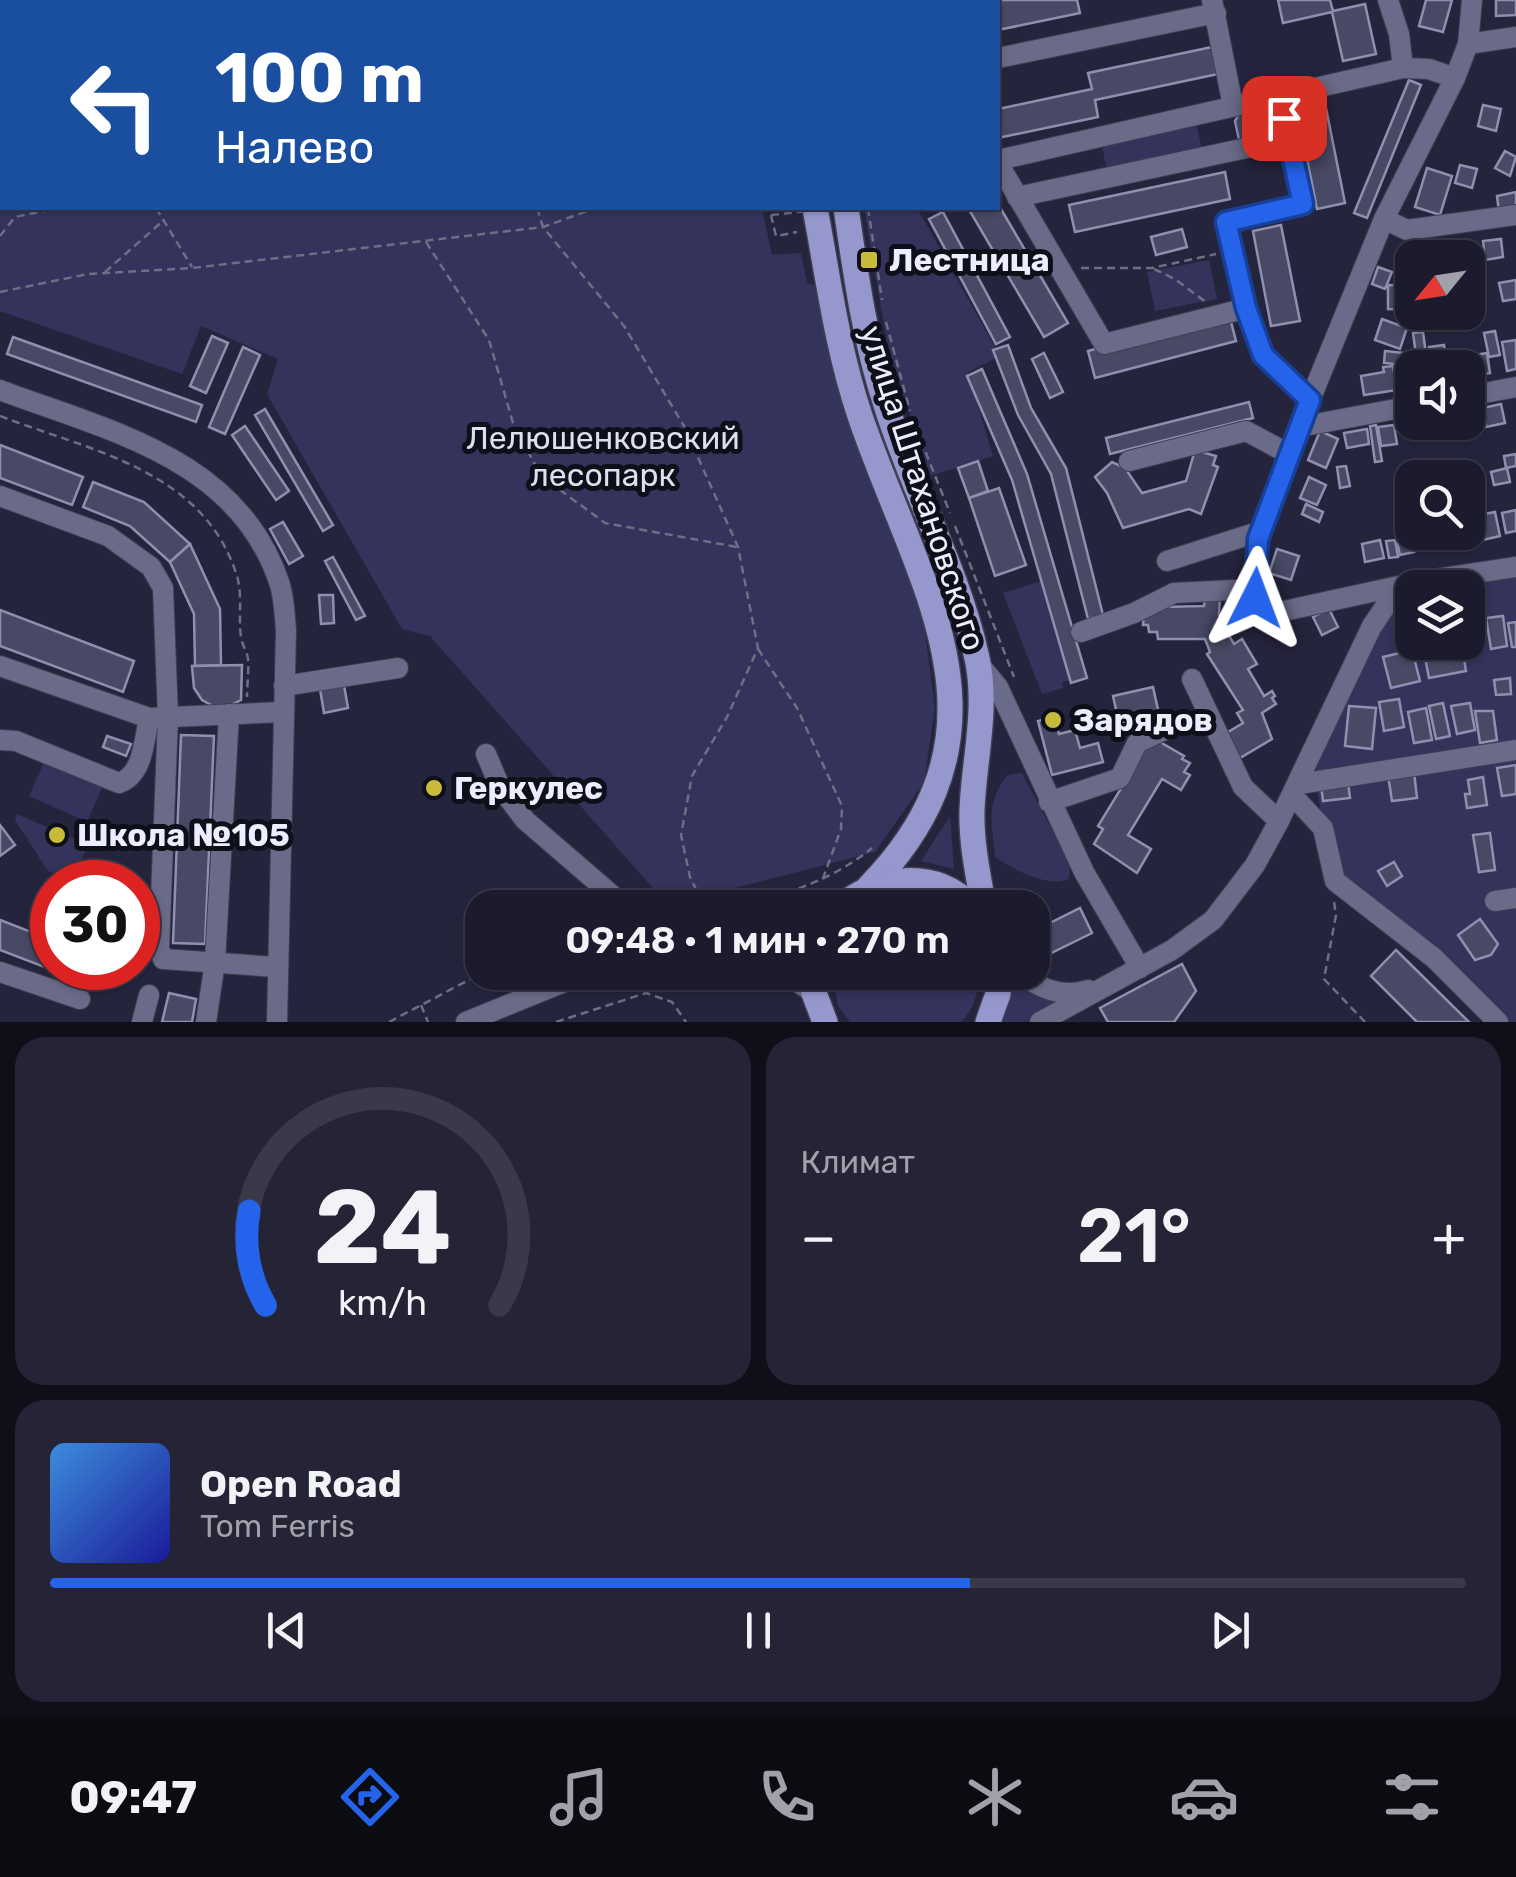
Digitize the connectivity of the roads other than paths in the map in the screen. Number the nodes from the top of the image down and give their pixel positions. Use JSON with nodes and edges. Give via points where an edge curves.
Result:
{"nodes":[{"id":1,"x":1388,"y":0,"type":"edge"},
{"id":2,"x":1472,"y":0,"type":"edge"},
{"id":3,"x":1214,"y":7,"type":"edge"},
{"id":4,"x":1516,"y":37,"type":"edge"},
{"id":5,"x":1468,"y":44,"type":"junction"},
{"id":6,"x":1000,"y":58,"type":"edge"},
{"id":7,"x":1404,"y":68,"type":"junction"},
{"id":8,"x":1456,"y":78,"type":"junction"},
{"id":9,"x":1279,"y":96,"type":"junction"},
{"id":10,"x":1233,"y":106,"type":"junction"},
{"id":11,"x":1288,"y":139,"type":"junction"},
{"id":12,"x":1000,"y":161,"type":"edge"},
{"id":13,"x":1000,"y":164,"type":"edge"},
{"id":14,"x":1018,"y":196,"type":"junction"},
{"id":15,"x":842,"y":210,"type":"edge"},
{"id":16,"x":1516,"y":215,"type":"edge"},
{"id":17,"x":810,"y":219,"type":"edge"},
{"id":18,"x":1384,"y":219,"type":"junction"},
{"id":19,"x":1246,"y":308,"type":"junction"},
{"id":20,"x":1516,"y":387,"type":"edge"},
{"id":21,"x":0,"y":390,"type":"edge"},
{"id":22,"x":1485,"y":393,"type":"edge"},
{"id":23,"x":1310,"y":400,"type":"junction"},
{"id":24,"x":1395,"y":409,"type":"edge"},
{"id":25,"x":1299,"y":427,"type":"junction"},
{"id":26,"x":1289,"y":454,"type":"junction"},
{"id":27,"x":1129,"y":461,"type":"dead end"},
{"id":28,"x":0,"y":496,"type":"edge"},
{"id":29,"x":1261,"y":531,"type":"junction"},
{"id":30,"x":1167,"y":561,"type":"dead end"},
{"id":31,"x":1516,"y":567,"type":"edge"},
{"id":32,"x":1485,"y":572,"type":"edge"},
{"id":33,"x":1395,"y":587,"type":"edge"},
{"id":34,"x":1254,"y":589,"type":"junction"},
{"id":35,"x":1395,"y":598,"type":"edge"},
{"id":36,"x":1081,"y":632,"type":"dead end"},
{"id":37,"x":978,"y":663,"type":"junction"},
{"id":38,"x":0,"y":666,"type":"edge"},
{"id":39,"x":398,"y":668,"type":"dead end"},
{"id":40,"x":1192,"y":679,"type":"dead end"},
{"id":41,"x":284,"y":686,"type":"junction"},
{"id":42,"x":283,"y":712,"type":"junction"},
{"id":43,"x":238,"y":714,"type":"junction"},
{"id":44,"x":158,"y":717,"type":"junction"},
{"id":45,"x":1162,"y":731,"type":"dead end"},
{"id":46,"x":0,"y":740,"type":"edge"},
{"id":47,"x":1516,"y":750,"type":"edge"},
{"id":48,"x":486,"y":754,"type":"dead end"},
{"id":49,"x":1296,"y":790,"type":"junction"},
{"id":50,"x":1049,"y":802,"type":"junction"},
{"id":51,"x":1279,"y":821,"type":"junction"},
{"id":52,"x":869,"y":887,"type":"junction"},
{"id":53,"x":607,"y":890,"type":"edge"},
{"id":54,"x":864,"y":890,"type":"edge"},
{"id":55,"x":947,"y":890,"type":"edge"},
{"id":56,"x":981,"y":890,"type":"edge"},
{"id":57,"x":215,"y":962,"type":"junction"},
{"id":58,"x":276,"y":967,"type":"junction"},
{"id":59,"x":1140,"y":968,"type":"junction"},
{"id":60,"x":0,"y":972,"type":"edge"},
{"id":61,"x":1114,"y":982,"type":"junction"},
{"id":62,"x":545,"y":990,"type":"edge"},
{"id":63,"x":814,"y":990,"type":"edge"},
{"id":64,"x":998,"y":990,"type":"edge"},
{"id":65,"x":1050,"y":990,"type":"edge"},
{"id":66,"x":148,"y":994,"type":"dead end"},
{"id":67,"x":80,"y":999,"type":"dead end"},
{"id":68,"x":142,"y":1022,"type":"edge"},
{"id":69,"x":206,"y":1022,"type":"edge"},
{"id":70,"x":278,"y":1022,"type":"edge"},
{"id":71,"x":466,"y":1022,"type":"edge"},
{"id":72,"x":825,"y":1022,"type":"edge"},
{"id":73,"x":988,"y":1022,"type":"edge"},
{"id":74,"x":1040,"y":1022,"type":"edge"},
{"id":75,"x":1498,"y":1022,"type":"edge"}],
"edges":[{"from":1,"to":7,"type":"street"},
{"from":2,"to":5,"type":"street"},
{"from":3,"to":6,"type":"street"},
{"from":3,"to":10,"type":"street"},
{"from":4,"to":5,"type":"street"},
{"from":5,"to":8,"type":"street"},
{"from":7,"to":8,"type":"street"},
{"from":7,"to":9,"type":"street"},
{"from":8,"to":18,"type":"street"},
{"from":9,"to":10,"type":"street"},
{"from":9,"to":11,"type":"street"},
{"from":10,"to":12,"type":"street"},
{"from":11,"to":14,"type":"street"},
{"from":11,"to":19,"type":"street","via":[[1303,204],[1226,222]]},
{"from":13,"to":14,"type":"street"},
{"from":14,"to":19,"type":"street","via":[[1104,344]]},
{"from":15,"to":37,"type":"main road","name":"улица Штахановского","via":[[887,410],[965,610]]},
{"from":16,"to":18,"type":"street","via":[[1407,230]]},
{"from":17,"to":52,"type":"main road","name":"улица Штахановского","via":[[859,412],[936,614],[949,667],[948,733],[930,807]]},
{"from":18,"to":23,"type":"street"},
{"from":19,"to":23,"type":"street","via":[[1263,355]]},
{"from":20,"to":22,"type":"street"},
{"from":21,"to":41,"type":"street","via":[[168,454],[214,485],[254,529],[280,586]]},
{"from":23,"to":25,"type":"street"},
{"from":24,"to":25,"type":"street"},
{"from":25,"to":26,"type":"street"},
{"from":26,"to":27,"type":"street","via":[[1246,432]]},
{"from":26,"to":29,"type":"street"},
{"from":28,"to":44,"type":"street","via":[[108,536],[151,567],[162,588]]},
{"from":29,"to":30,"type":"street"},
{"from":29,"to":34,"type":"street"},
{"from":31,"to":32,"type":"street"},
{"from":33,"to":34,"type":"street","via":[[1284,611],[1265,610]]},
{"from":34,"to":36,"type":"street","via":[[1174,593]]},
{"from":35,"to":49,"type":"street","via":[[1372,626]]},
{"from":37,"to":50,"type":"street","via":[[998,687]]},
{"from":37,"to":56,"type":"main road","name":"улица Штахановского","via":[[972,814]]},
{"from":38,"to":44,"type":"street"},
{"from":39,"to":41,"type":"street"},
{"from":40,"to":51,"type":"street","via":[[1243,788]]},
{"from":41,"to":42,"type":"street"},
{"from":42,"to":43,"type":"street"},
{"from":42,"to":58,"type":"street"},
{"from":43,"to":44,"type":"street"},
{"from":43,"to":57,"type":"street"},
{"from":44,"to":46,"type":"street","via":[[131,779],[119,782]]},
{"from":44,"to":57,"type":"street","via":[[159,950],[163,958]]},
{"from":45,"to":50,"type":"street","via":[[1137,743],[1120,778]]},
{"from":47,"to":49,"type":"street"},
{"from":48,"to":53,"type":"street","via":[[524,820]]},
{"from":49,"to":51,"type":"street"},
{"from":49,"to":75,"type":"street","via":[[1323,828],[1335,881],[1434,958]]},
{"from":50,"to":59,"type":"street"},
{"from":51,"to":59,"type":"street","via":[[1213,920]]},
{"from":52,"to":54,"type":"main road"},
{"from":52,"to":55,"type":"main road","via":[[902,879]]},
{"from":57,"to":58,"type":"street"},
{"from":57,"to":69,"type":"street"},
{"from":58,"to":70,"type":"street"},
{"from":59,"to":61,"type":"street"},
{"from":60,"to":67,"type":"street"},
{"from":61,"to":65,"type":"street","via":[[1071,995]]},
{"from":61,"to":74,"type":"street"},
{"from":62,"to":71,"type":"street"},
{"from":63,"to":72,"type":"main road"},
{"from":64,"to":73,"type":"main road"},
{"from":66,"to":68,"type":"street"}]}
